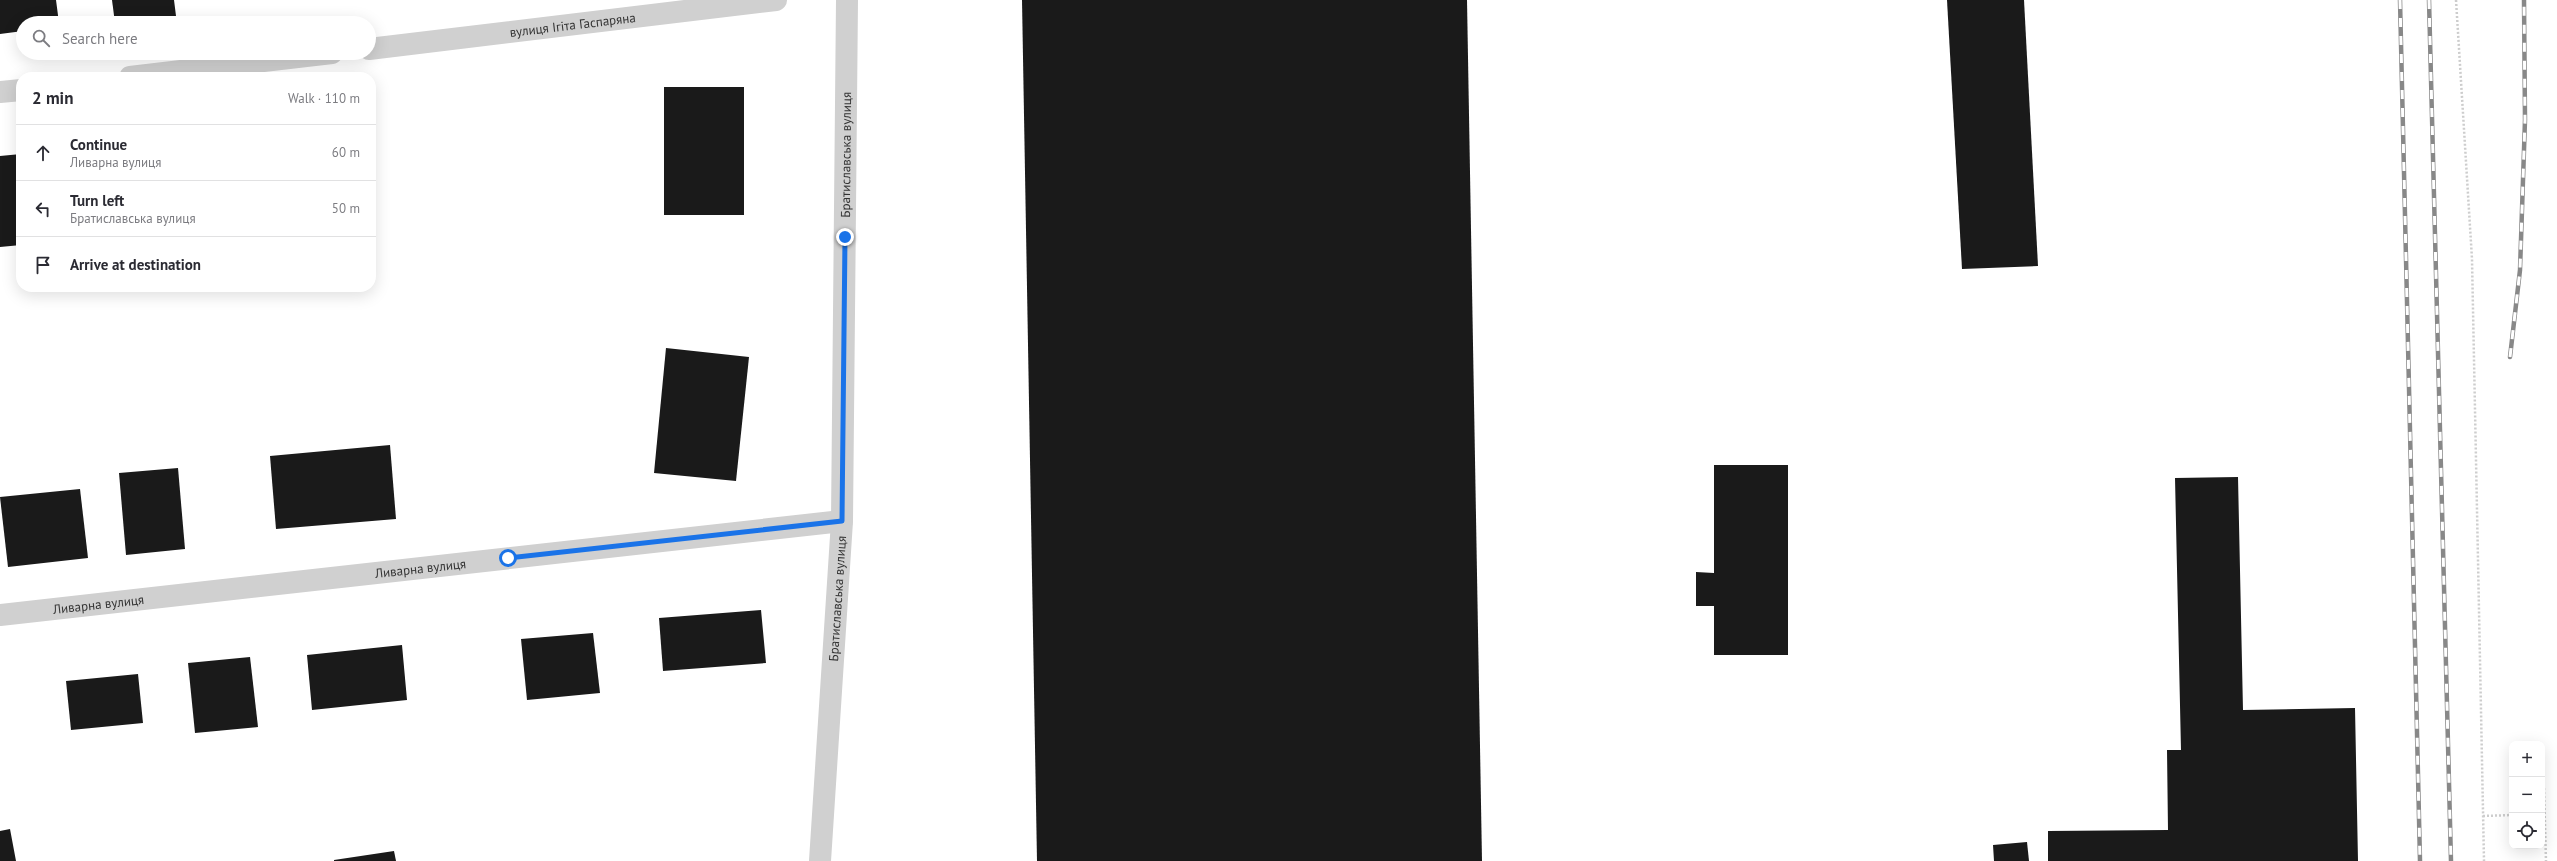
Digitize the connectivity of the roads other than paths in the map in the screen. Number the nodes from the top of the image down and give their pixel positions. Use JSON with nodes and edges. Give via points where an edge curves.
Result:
{"nodes":[{"id":1,"x":776,"y":0,"type":"edge"},
{"id":2,"x":847,"y":0,"type":"edge"},
{"id":3,"x":376,"y":47,"type":"edge"},
{"id":4,"x":273,"y":60,"type":"edge"},
{"id":5,"x":172,"y":72,"type":"edge"},
{"id":6,"x":16,"y":90,"type":"edge"},
{"id":7,"x":0,"y":92,"type":"edge"},
{"id":8,"x":842,"y":521,"type":"junction"},
{"id":9,"x":0,"y":615,"type":"edge"},
{"id":10,"x":820,"y":861,"type":"edge"}],
"edges":[{"from":1,"to":3,"type":"street","name":"вулиця Ігіта Гаспаряна"},
{"from":2,"to":8,"type":"street","name":"Братиславська вулиця"},
{"from":4,"to":5,"type":"street"},
{"from":6,"to":7,"type":"street"},
{"from":8,"to":9,"type":"street","name":"Ливарна вулиця"},
{"from":8,"to":10,"type":"street","name":"Братиславська вулиця"}]}
